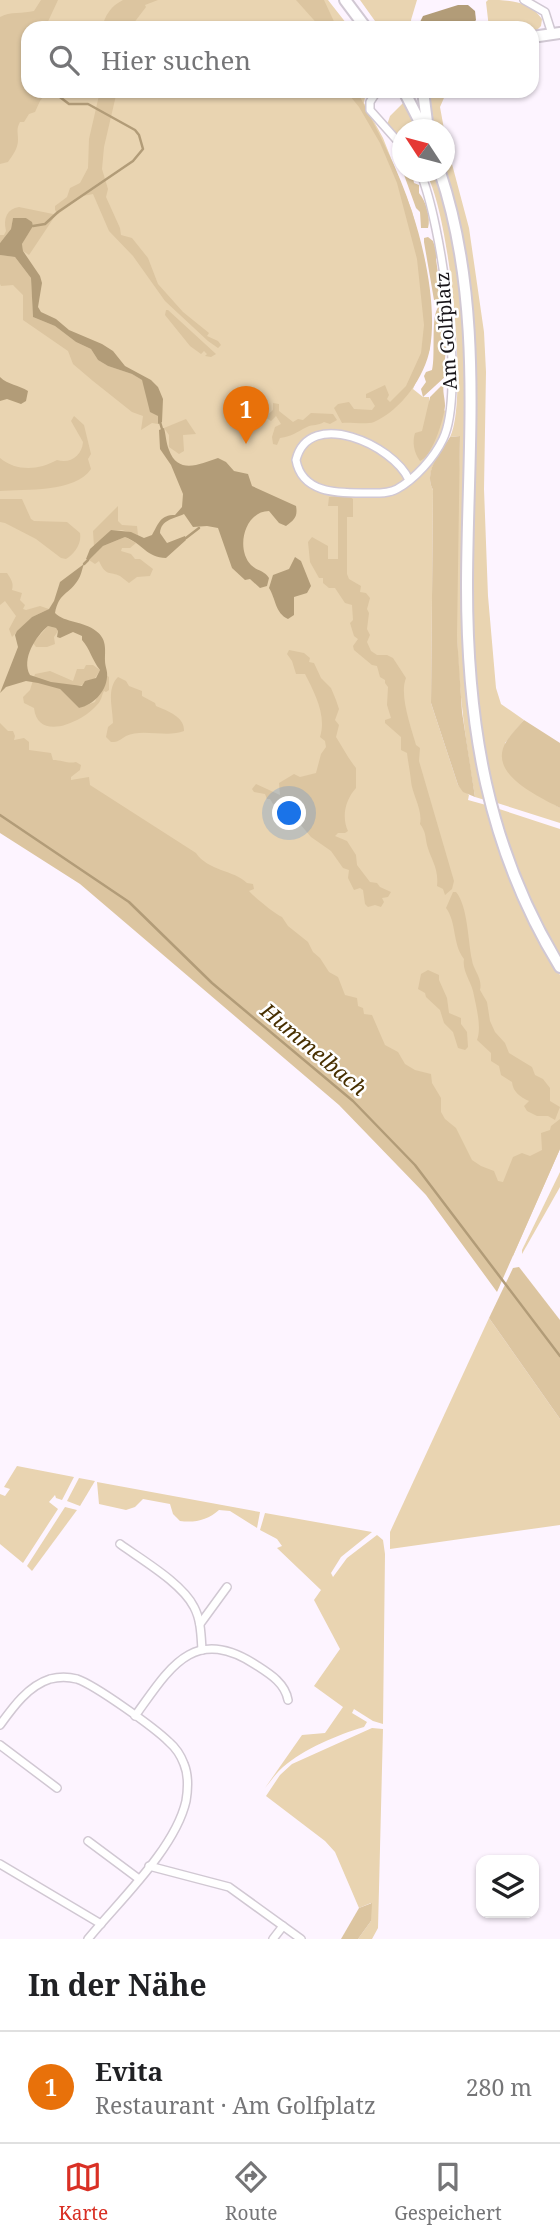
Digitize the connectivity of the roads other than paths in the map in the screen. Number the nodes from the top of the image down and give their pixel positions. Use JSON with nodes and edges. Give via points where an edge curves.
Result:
{"nodes":[{"id":1,"x":345,"y":0,"type":"edge"},
{"id":2,"x":524,"y":0,"type":"edge"},
{"id":3,"x":361,"y":21,"type":"edge"},
{"id":4,"x":556,"y":33,"type":"edge"},
{"id":5,"x":373,"y":98,"type":"edge"},
{"id":6,"x":408,"y":98,"type":"edge"},
{"id":7,"x":424,"y":98,"type":"edge"},
{"id":8,"x":420,"y":119,"type":"edge"},
{"id":9,"x":425,"y":119,"type":"edge"},
{"id":10,"x":392,"y":135,"type":"edge"},
{"id":11,"x":423,"y":182,"type":"edge"},
{"id":12,"x":443,"y":182,"type":"edge"},
{"id":13,"x":409,"y":480,"type":"junction"},
{"id":14,"x":560,"y":967,"type":"edge"},
{"id":15,"x":120,"y":1544,"type":"dead end"},
{"id":16,"x":227,"y":1587,"type":"dead end"},
{"id":17,"x":200,"y":1624,"type":"junction"},
{"id":18,"x":202,"y":1650,"type":"junction"},
{"id":19,"x":288,"y":1700,"type":"dead end"},
{"id":20,"x":135,"y":1716,"type":"junction"},
{"id":21,"x":0,"y":1725,"type":"edge"},
{"id":22,"x":0,"y":1745,"type":"edge"},
{"id":23,"x":57,"y":1788,"type":"dead end"},
{"id":24,"x":88,"y":1840,"type":"dead end"},
{"id":25,"x":0,"y":1864,"type":"edge"},
{"id":26,"x":149,"y":1866,"type":"junction"},
{"id":27,"x":139,"y":1879,"type":"junction"},
{"id":28,"x":101,"y":1924,"type":"junction"},
{"id":29,"x":283,"y":1926,"type":"junction"},
{"id":30,"x":88,"y":1939,"type":"edge"},
{"id":31,"x":273,"y":1939,"type":"edge"},
{"id":32,"x":301,"y":1939,"type":"edge"}],
"edges":[{"from":1,"to":3,"type":"main road"},
{"from":2,"to":4,"type":"street","via":[[544,12]]},
{"from":5,"to":10,"type":"street","via":[[370,110]]},
{"from":6,"to":8,"type":"main road"},
{"from":7,"to":9,"type":"main road"},
{"from":11,"to":13,"type":"street","name":"Am Golfplatz","via":[[445,281],[451,400],[441,444]]},
{"from":12,"to":14,"type":"main road","via":[[461,263],[470,344],[468,655],[476,735],[508,860]]},
{"from":13,"to":13,"type":"street","name":"Am Golfplatz","via":[[384,451],[339,435],[311,438],[296,460],[305,478],[331,493],[389,492]]},
{"from":15,"to":17,"type":"street","via":[[186,1595]]},
{"from":16,"to":17,"type":"street"},
{"from":17,"to":18,"type":"street"},
{"from":18,"to":19,"type":"street","via":[[221,1649],[244,1657],[281,1684]]},
{"from":18,"to":20,"type":"street","via":[[170,1668]]},
{"from":20,"to":21,"type":"street","via":[[84,1682],[58,1678],[28,1692]]},
{"from":20,"to":26,"type":"street","via":[[176,1749],[188,1780],[180,1820]]},
{"from":22,"to":23,"type":"street"},
{"from":24,"to":27,"type":"street"},
{"from":25,"to":28,"type":"street"},
{"from":26,"to":27,"type":"street"},
{"from":26,"to":29,"type":"street","via":[[229,1887]]},
{"from":27,"to":28,"type":"street"},
{"from":28,"to":30,"type":"street"},
{"from":29,"to":31,"type":"street"},
{"from":29,"to":32,"type":"street"}]}
